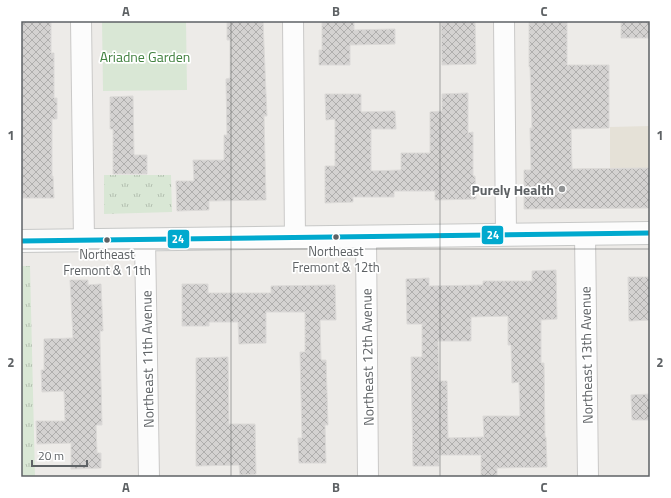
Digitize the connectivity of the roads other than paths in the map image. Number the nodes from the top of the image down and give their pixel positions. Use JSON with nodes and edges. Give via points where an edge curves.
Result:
{"nodes":[{"id":1,"x":81,"y":21,"type":"edge"},
{"id":2,"x":293,"y":21,"type":"edge"},
{"id":3,"x":504,"y":21,"type":"edge"},
{"id":4,"x":650,"y":233,"type":"edge"},
{"id":5,"x":585,"y":234,"type":"junction"},
{"id":6,"x":506,"y":235,"type":"junction"},
{"id":7,"x":366,"y":237,"type":"junction"},
{"id":8,"x":295,"y":238,"type":"junction"},
{"id":9,"x":84,"y":240,"type":"junction"},
{"id":10,"x":145,"y":240,"type":"junction"},
{"id":11,"x":21,"y":241,"type":"edge"},
{"id":12,"x":148,"y":477,"type":"edge"},
{"id":13,"x":368,"y":477,"type":"edge"},
{"id":14,"x":588,"y":477,"type":"edge"}],
"edges":[{"from":1,"to":9,"type":"street"},
{"from":2,"to":8,"type":"street"},
{"from":3,"to":6,"type":"street"},
{"from":4,"to":5,"type":"main road"},
{"from":5,"to":6,"type":"main road"},
{"from":5,"to":14,"type":"street","name":"Northeast 13th Avenue"},
{"from":6,"to":7,"type":"main road"},
{"from":7,"to":8,"type":"main road"},
{"from":7,"to":13,"type":"street","name":"Northeast 12th Avenue"},
{"from":8,"to":10,"type":"main road"},
{"from":9,"to":10,"type":"main road"},
{"from":9,"to":11,"type":"main road"},
{"from":10,"to":12,"type":"street","name":"Northeast 11th Avenue"}]}
